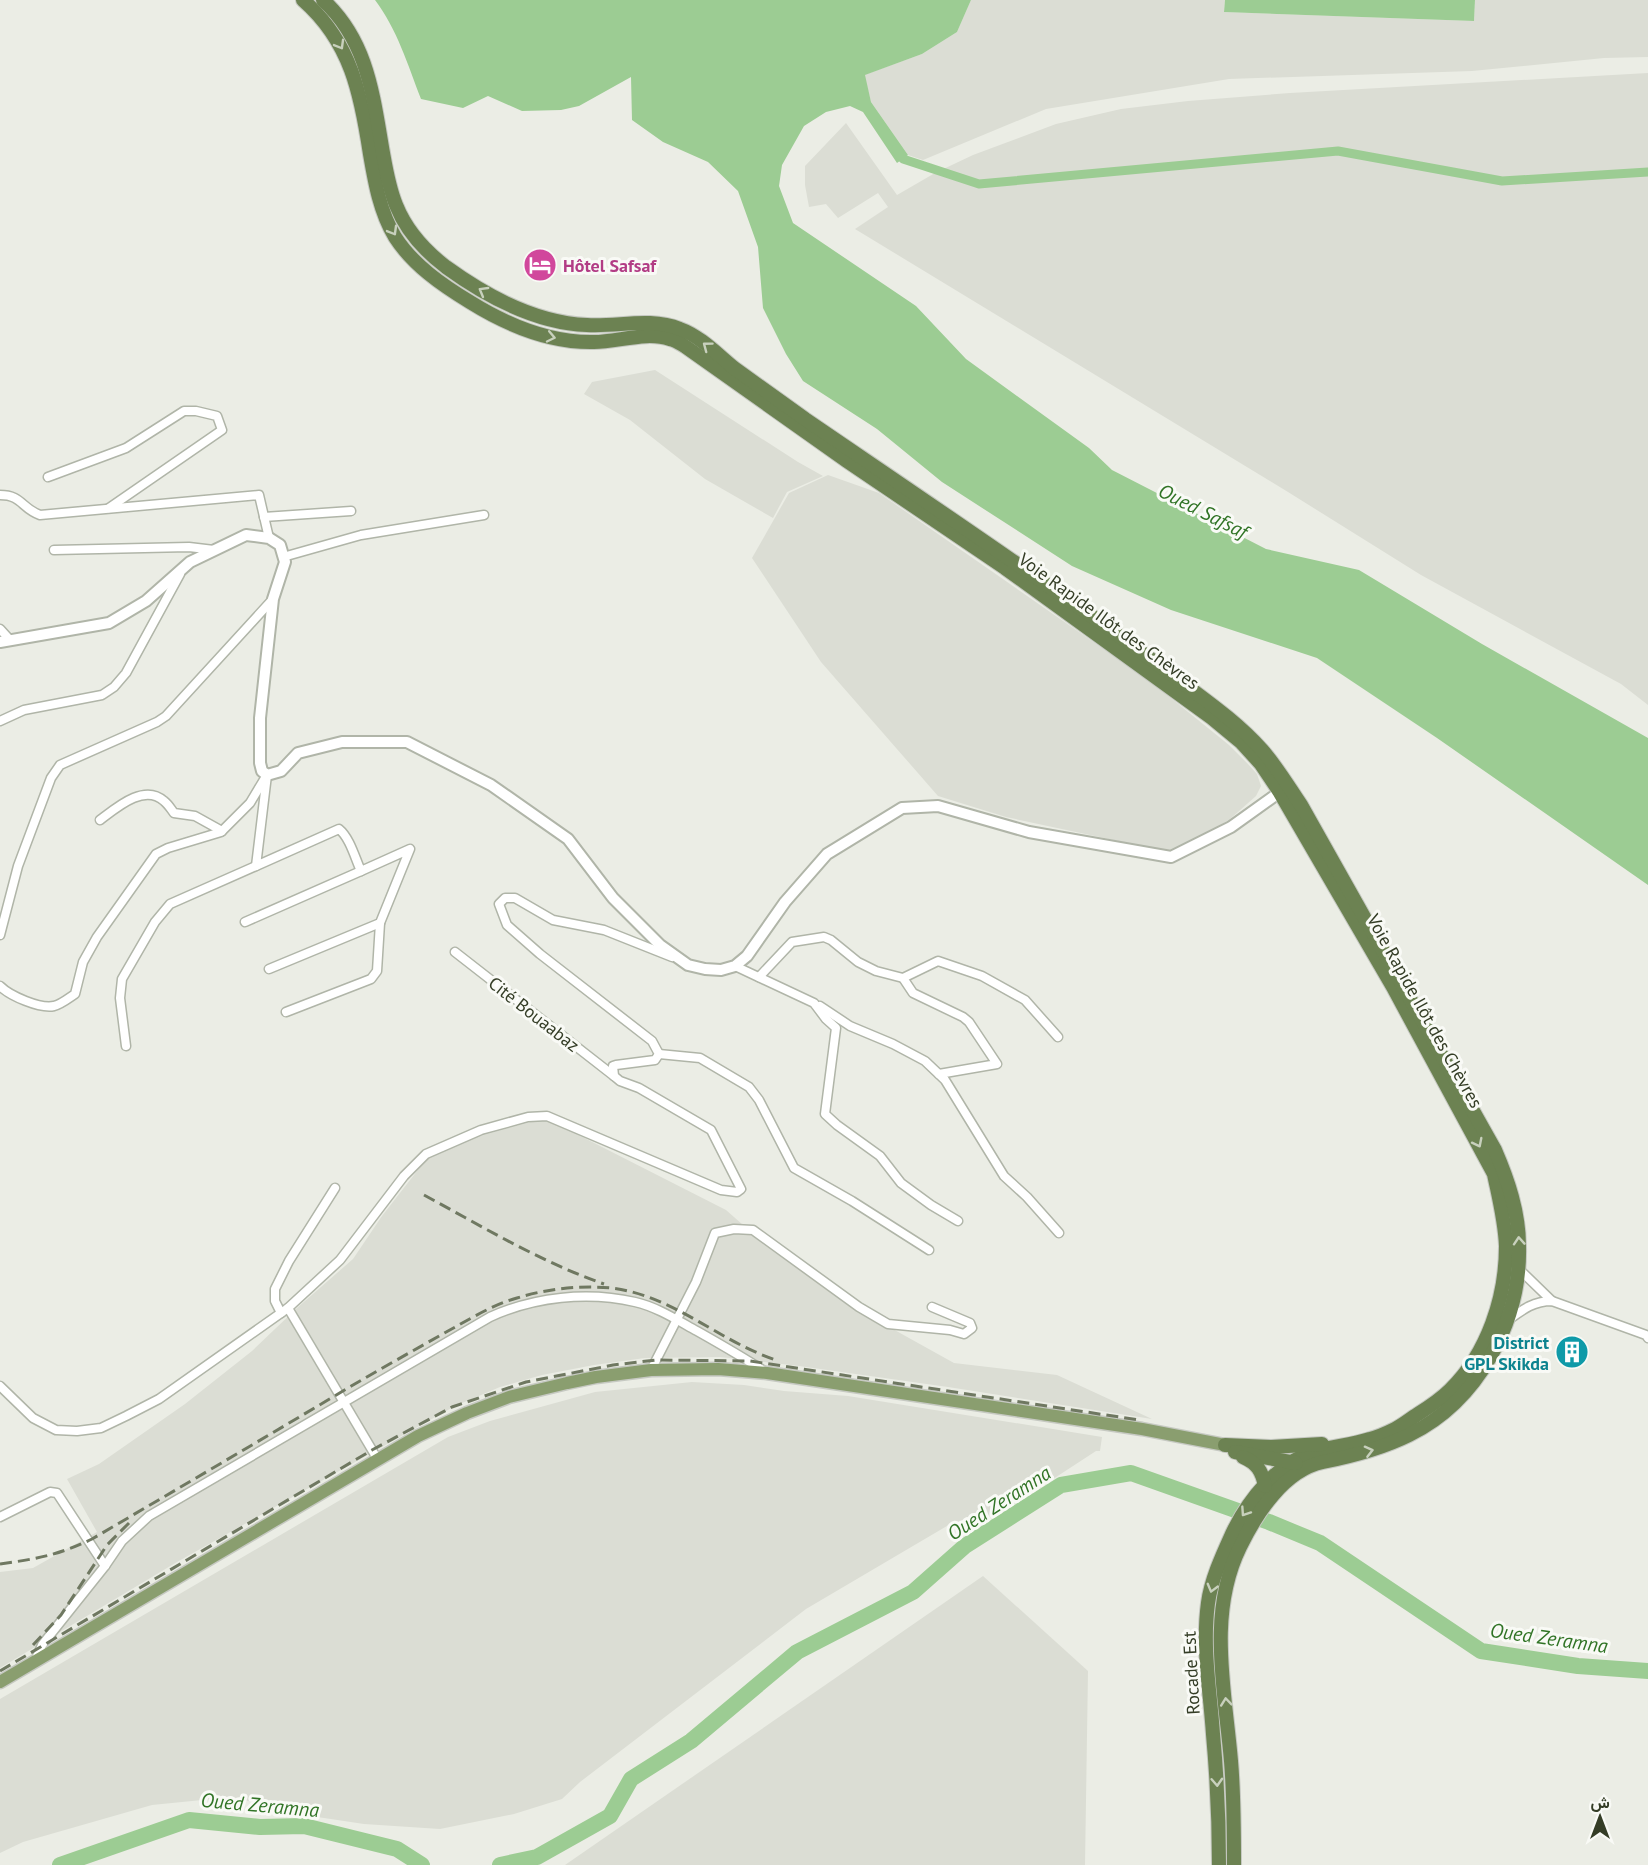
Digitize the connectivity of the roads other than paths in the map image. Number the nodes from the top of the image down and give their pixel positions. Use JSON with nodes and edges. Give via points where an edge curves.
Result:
{"nodes":[{"id":1,"x":303,"y":0,"type":"edge"},
{"id":2,"x":323,"y":0,"type":"edge"},
{"id":3,"x":48,"y":477,"type":"dead end"},
{"id":4,"x":0,"y":495,"type":"edge"},
{"id":5,"x":109,"y":508,"type":"junction"},
{"id":6,"x":351,"y":511,"type":"dead end"},
{"id":7,"x":484,"y":515,"type":"dead end"},
{"id":8,"x":264,"y":517,"type":"junction"},
{"id":9,"x":269,"y":538,"type":"junction"},
{"id":10,"x":54,"y":550,"type":"dead end"},
{"id":11,"x":215,"y":550,"type":"junction"},
{"id":12,"x":283,"y":557,"type":"junction"},
{"id":13,"x":183,"y":568,"type":"junction"},
{"id":14,"x":273,"y":599,"type":"junction"},
{"id":15,"x":0,"y":629,"type":"edge"},
{"id":16,"x":5,"y":641,"type":"edge"},
{"id":17,"x":0,"y":721,"type":"edge"},
{"id":18,"x":267,"y":775,"type":"junction"},
{"id":19,"x":1284,"y":789,"type":"junction"},
{"id":20,"x":100,"y":820,"type":"dead end"},
{"id":21,"x":222,"y":831,"type":"junction"},
{"id":22,"x":256,"y":866,"type":"junction"},
{"id":23,"x":361,"y":871,"type":"junction"},
{"id":24,"x":245,"y":922,"type":"dead end"},
{"id":25,"x":380,"y":923,"type":"junction"},
{"id":26,"x":0,"y":935,"type":"edge"},
{"id":27,"x":455,"y":952,"type":"dead end"},
{"id":28,"x":688,"y":965,"type":"junction"},
{"id":29,"x":735,"y":966,"type":"junction"},
{"id":30,"x":269,"y":969,"type":"dead end"},
{"id":31,"x":759,"y":977,"type":"junction"},
{"id":32,"x":903,"y":978,"type":"junction"},
{"id":33,"x":0,"y":986,"type":"edge"},
{"id":34,"x":814,"y":1003,"type":"junction"},
{"id":35,"x":286,"y":1011,"type":"dead end"},
{"id":36,"x":1058,"y":1037,"type":"dead end"},
{"id":37,"x":126,"y":1046,"type":"dead end"},
{"id":38,"x":659,"y":1054,"type":"junction"},
{"id":39,"x":939,"y":1074,"type":"junction"},
{"id":40,"x":614,"y":1076,"type":"junction"},
{"id":41,"x":335,"y":1188,"type":"dead end"},
{"id":42,"x":958,"y":1221,"type":"dead end"},
{"id":43,"x":1059,"y":1233,"type":"dead end"},
{"id":44,"x":929,"y":1250,"type":"dead end"},
{"id":45,"x":1519,"y":1269,"type":"junction"},
{"id":46,"x":1552,"y":1300,"type":"junction"},
{"id":47,"x":933,"y":1307,"type":"dead end"},
{"id":48,"x":284,"y":1311,"type":"junction"},
{"id":49,"x":677,"y":1320,"type":"junction"},
{"id":50,"x":1506,"y":1322,"type":"junction"},
{"id":51,"x":1648,"y":1338,"type":"edge"},
{"id":52,"x":651,"y":1370,"type":"junction"},
{"id":53,"x":767,"y":1373,"type":"junction"},
{"id":54,"x":0,"y":1386,"type":"edge"},
{"id":55,"x":344,"y":1404,"type":"junction"},
{"id":56,"x":1371,"y":1439,"type":"junction"},
{"id":57,"x":1225,"y":1447,"type":"junction"},
{"id":58,"x":378,"y":1460,"type":"junction"},
{"id":59,"x":1293,"y":1469,"type":"junction"},
{"id":60,"x":1266,"y":1491,"type":"junction"},
{"id":61,"x":0,"y":1517,"type":"edge"},
{"id":62,"x":1239,"y":1536,"type":"junction"},
{"id":63,"x":105,"y":1566,"type":"junction"},
{"id":64,"x":35,"y":1662,"type":"junction"},
{"id":65,"x":0,"y":1682,"type":"edge"},
{"id":66,"x":1219,"y":1865,"type":"edge"},
{"id":67,"x":1234,"y":1865,"type":"edge"}],
"edges":[{"from":1,"to":19,"type":"highway","name":"Voie Rapide Ilôt des Chèvres","one_way":true,"via":[[332,30],[355,77],[375,186],[387,222],[403,248],[430,275],[484,311],[538,335],[593,342],[656,336],[686,347],[1005,568],[1212,718],[1241,742]]},
{"from":19,"to":2,"type":"highway","name":"Voie Rapide Ilôt des Chèvres","one_way":true,"via":[[1263,751],[1228,717],[1106,626],[683,329],[661,323],[606,326],[559,321],[500,300],[442,264],[406,225],[395,203],[368,72],[353,38]]},
{"from":3,"to":5,"type":"street","via":[[126,448],[184,411],[217,416],[222,430]]},
{"from":4,"to":5,"type":"street","via":[[15,497],[40,515]]},
{"from":5,"to":8,"type":"street","via":[[259,495]]},
{"from":6,"to":8,"type":"street"},
{"from":7,"to":12,"type":"street","via":[[361,535]]},
{"from":8,"to":9,"type":"street"},
{"from":9,"to":11,"type":"street","via":[[246,535]]},
{"from":9,"to":12,"type":"street","via":[[280,545]]},
{"from":10,"to":11,"type":"street"},
{"from":11,"to":13,"type":"street"},
{"from":12,"to":14,"type":"street","via":[[285,562]]},
{"from":13,"to":16,"type":"street","via":[[146,601],[109,623]]},
{"from":13,"to":17,"type":"street","via":[[126,673],[114,687],[102,695],[24,710]]},
{"from":14,"to":18,"type":"street","via":[[260,718],[260,763]]},
{"from":14,"to":26,"type":"street","via":[[166,716],[60,765],[51,778],[18,866]]},
{"from":15,"to":16,"type":"street"},
{"from":18,"to":21,"type":"street","via":[[250,803]]},
{"from":18,"to":22,"type":"street"},
{"from":18,"to":28,"type":"street","via":[[281,771],[298,753],[342,742],[407,742],[491,785],[568,839],[613,898],[660,945]]},
{"from":19,"to":29,"type":"street","via":[[1231,827],[1171,857],[1029,832],[938,806],[902,808],[827,854]]},
{"from":45,"to":19,"type":"highway","name":"Voie Rapide Ilôt des Chèvres","one_way":true,"via":[[1517,1217],[1507,1176],[1495,1150],[1300,805]]},
{"from":19,"to":56,"type":"highway","name":"Voie Rapide Ilôt des Chèvres","one_way":true,"via":[[1477,1141],[1494,1174],[1502,1208],[1506,1245],[1503,1285],[1496,1316],[1482,1347],[1451,1389],[1431,1406]]},
{"from":20,"to":21,"type":"street","via":[[126,800],[149,794],[163,800],[174,813],[195,816]]},
{"from":21,"to":33,"type":"street","via":[[156,854],[83,962],[75,994],[54,1006],[20,999]]},
{"from":22,"to":23,"type":"street","via":[[339,829]]},
{"from":22,"to":37,"type":"street","via":[[170,904],[155,922],[122,979],[120,998]]},
{"from":23,"to":24,"type":"street"},
{"from":23,"to":25,"type":"street","via":[[410,849]]},
{"from":25,"to":30,"type":"street"},
{"from":25,"to":35,"type":"street","via":[[377,971],[371,979]]},
{"from":27,"to":40,"type":"street","name":"Cité Bouaabaz"},
{"from":28,"to":29,"type":"street","via":[[721,970]]},
{"from":28,"to":38,"type":"street","via":[[604,930],[553,920],[515,898],[505,898],[499,904],[507,925],[652,1041]]},
{"from":29,"to":31,"type":"street"},
{"from":31,"to":32,"type":"street","via":[[792,942],[824,937],[858,962]]},
{"from":31,"to":34,"type":"street"},
{"from":32,"to":36,"type":"street","via":[[938,961],[982,976],[1025,1000]]},
{"from":32,"to":39,"type":"street","via":[[913,993],[969,1022],[997,1064]]},
{"from":34,"to":39,"type":"street","via":[[850,1026],[925,1061]]},
{"from":34,"to":42,"type":"street","via":[[836,1028],[825,1114],[880,1156],[901,1183]]},
{"from":38,"to":40,"type":"street","via":[[655,1060],[613,1066]]},
{"from":38,"to":44,"type":"street","via":[[700,1058],[749,1087],[794,1168]]},
{"from":39,"to":43,"type":"street","via":[[1004,1176]]},
{"from":40,"to":48,"type":"street","name":"Cité Bouaabaz","via":[[711,1130],[741,1189],[721,1190],[547,1116],[528,1117],[481,1130],[426,1154],[404,1176],[340,1260]]},
{"from":41,"to":48,"type":"street","via":[[275,1289],[275,1300]]},
{"from":45,"to":46,"type":"street"},
{"from":45,"to":50,"type":"highway","name":"Voie Rapide Ilôt des Chèvres"},
{"from":46,"to":50,"type":"street","via":[[1525,1307]]},
{"from":46,"to":51,"type":"street"},
{"from":47,"to":49,"type":"street","via":[[970,1323],[972,1328],[964,1334],[888,1324],[753,1230],[735,1229],[716,1233]]},
{"from":48,"to":54,"type":"street","via":[[159,1399],[101,1428],[56,1430],[33,1418]]},
{"from":48,"to":55,"type":"street"},
{"from":49,"to":52,"type":"street"},
{"from":49,"to":53,"type":"street"},
{"from":49,"to":55,"type":"street","via":[[636,1302],[608,1297],[575,1297],[522,1305],[490,1317]]},
{"from":59,"to":50,"type":"highway","name":"Voie Rapide Ilôt des Chèvres","one_way":true,"via":[[1379,1449],[1438,1418],[1462,1397],[1490,1360]]},
{"from":52,"to":53,"type":"main road"},
{"from":52,"to":58,"type":"main road","via":[[596,1377],[509,1397],[442,1423]]},
{"from":53,"to":57,"type":"main road","via":[[1142,1429]]},
{"from":55,"to":58,"type":"street"},
{"from":55,"to":63,"type":"street","via":[[149,1516],[122,1541]]},
{"from":56,"to":57,"type":"highway"},
{"from":56,"to":59,"type":"highway","name":"Voie Rapide Ilôt des Chèvres","via":[[1315,1451]]},
{"from":57,"to":59,"type":"highway"},
{"from":57,"to":60,"type":"highway","via":[[1263,1472]]},
{"from":58,"to":64,"type":"main road"},
{"from":59,"to":60,"type":"highway","name":"Rocade Est"},
{"from":60,"to":62,"type":"highway","name":"Rocade Est","via":[[1242,1515]]},
{"from":61,"to":63,"type":"street","via":[[50,1492],[57,1493]]},
{"from":62,"to":66,"type":"highway","name":"Rocade Est","one_way":true,"via":[[1215,1577],[1206,1630]]},
{"from":67,"to":62,"type":"highway","name":"Rocade Est","one_way":true,"via":[[1234,1794],[1220,1624],[1222,1600]]},
{"from":63,"to":64,"type":"street","via":[[42,1645]]},
{"from":64,"to":65,"type":"main road"}]}
